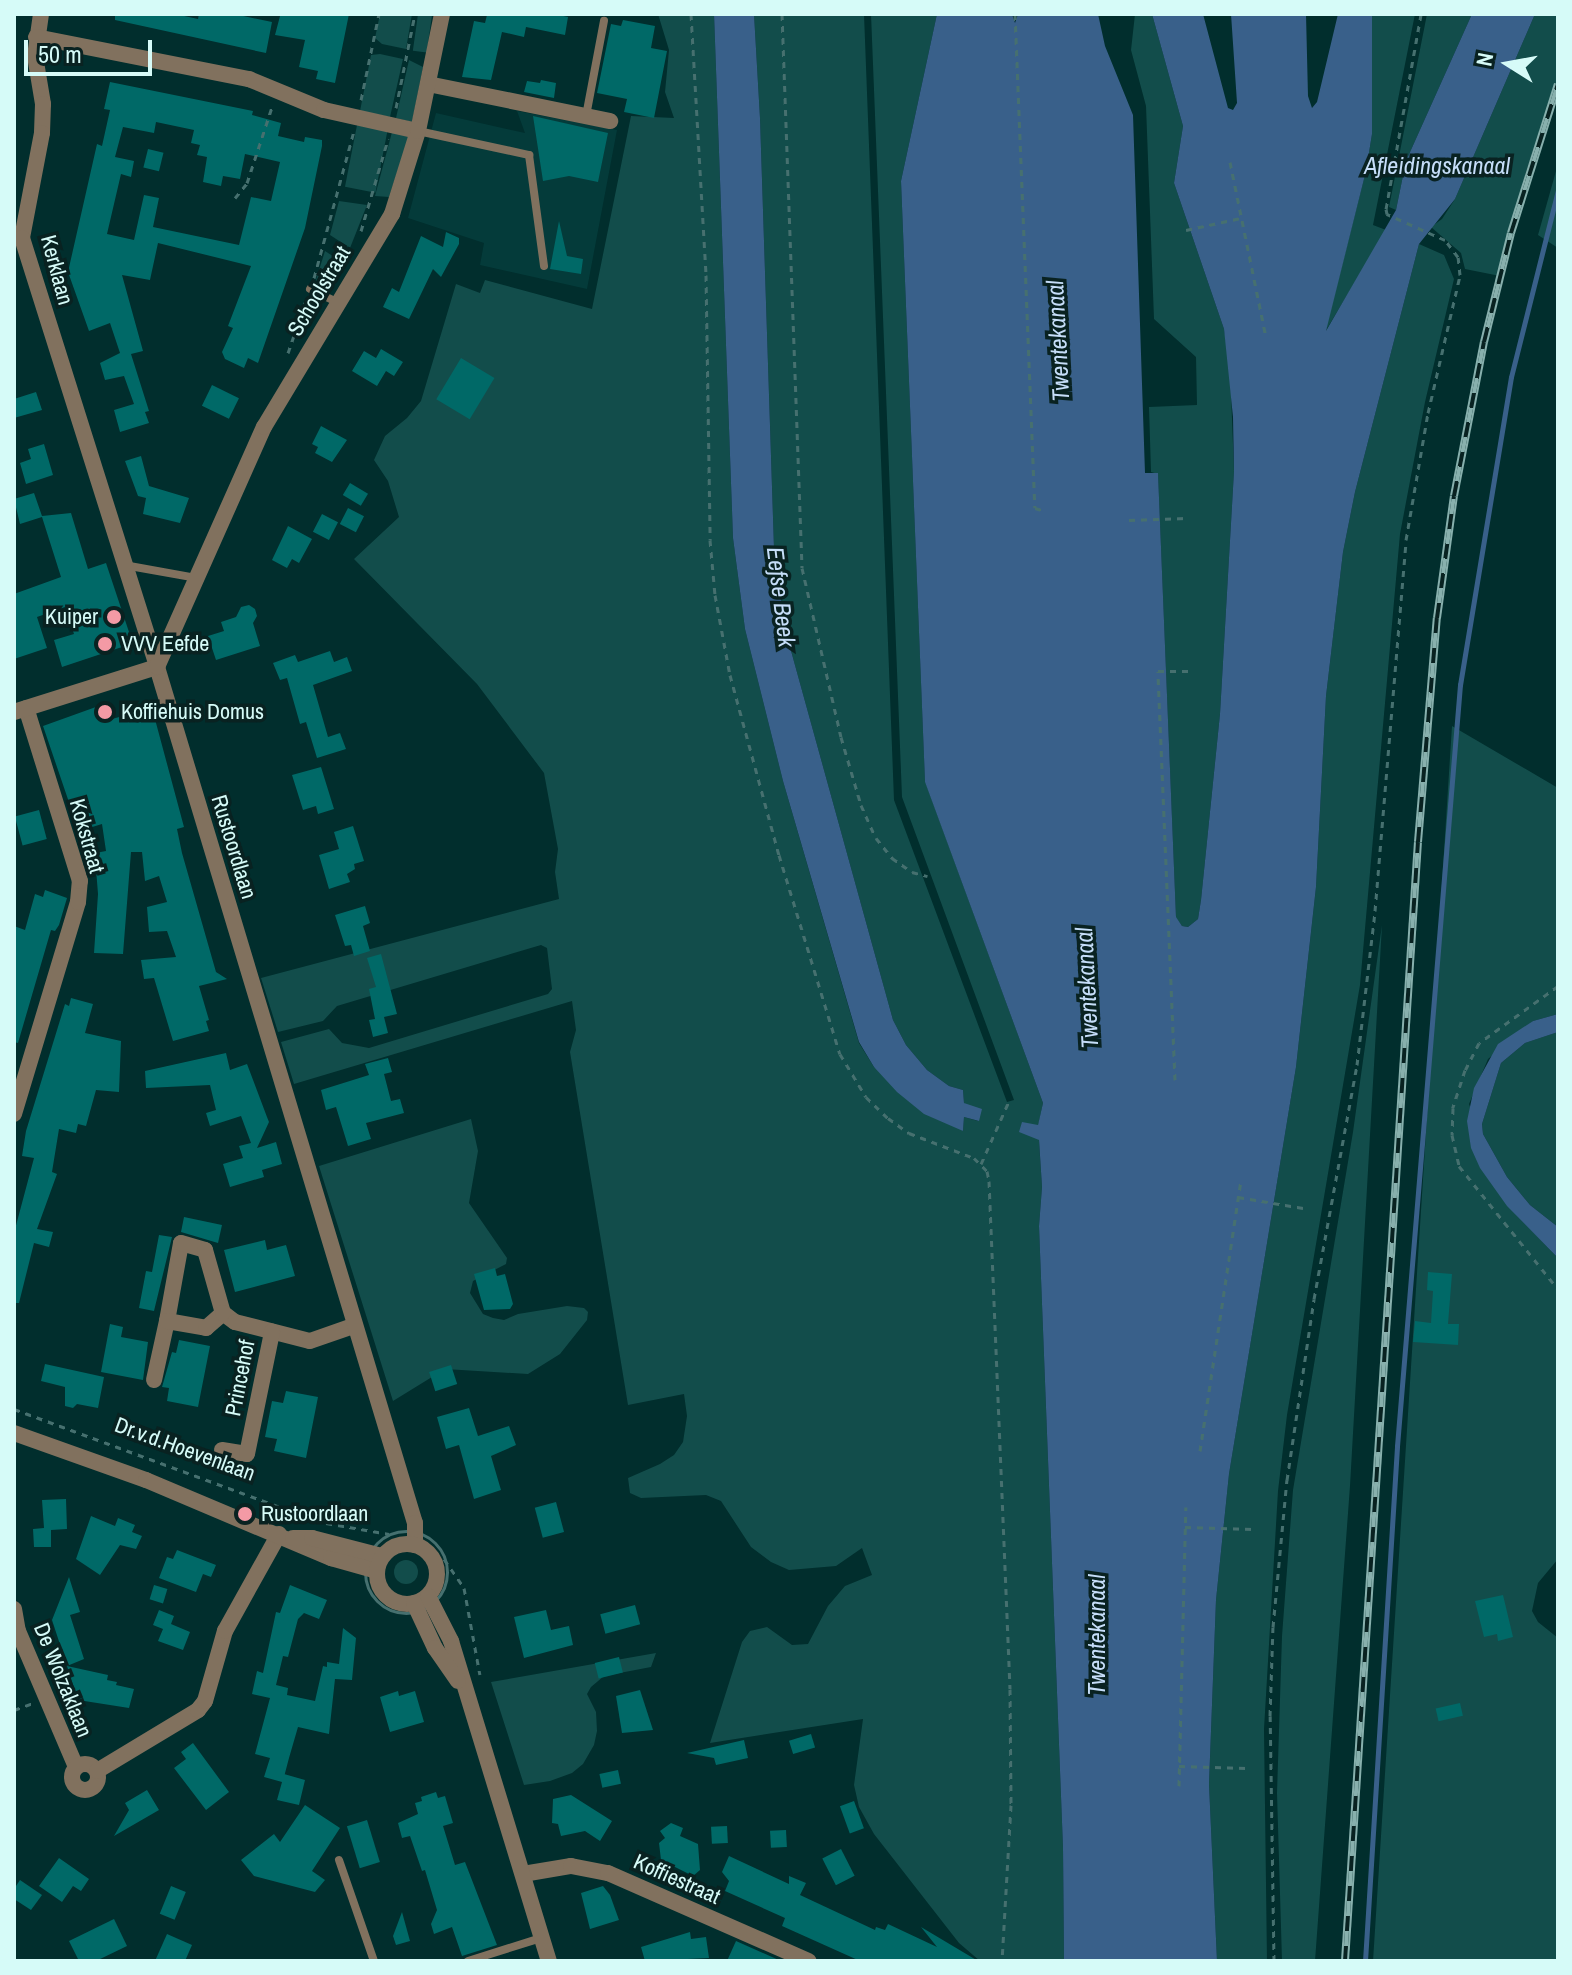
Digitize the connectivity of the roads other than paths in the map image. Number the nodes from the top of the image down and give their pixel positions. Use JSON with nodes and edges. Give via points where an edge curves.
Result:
{"nodes":[{"id":1,"x":41,"y":14,"type":"edge"},
{"id":2,"x":442,"y":14,"type":"edge"},
{"id":3,"x":604,"y":21,"type":"dead end"},
{"id":4,"x":36,"y":37,"type":"junction"},
{"id":5,"x":428,"y":84,"type":"junction"},
{"id":6,"x":586,"y":116,"type":"junction"},
{"id":7,"x":610,"y":121,"type":"dead end"},
{"id":8,"x":418,"y":131,"type":"junction"},
{"id":9,"x":18,"y":239,"type":"edge"},
{"id":10,"x":544,"y":266,"type":"dead end"},
{"id":11,"x":310,"y":289,"type":"road end"},
{"id":12,"x":337,"y":302,"type":"junction"},
{"id":13,"x":124,"y":565,"type":"junction"},
{"id":14,"x":197,"y":578,"type":"junction"},
{"id":15,"x":157,"y":667,"type":"junction"},
{"id":16,"x":20,"y":710,"type":"edge"},
{"id":17,"x":14,"y":1114,"type":"edge"},
{"id":18,"x":223,"y":1313,"type":"junction"},
{"id":19,"x":167,"y":1321,"type":"junction"},
{"id":20,"x":353,"y":1326,"type":"junction"},
{"id":21,"x":272,"y":1332,"type":"junction"},
{"id":22,"x":154,"y":1380,"type":"dead end"},
{"id":23,"x":14,"y":1433,"type":"edge"},
{"id":24,"x":222,"y":1450,"type":"dead end"},
{"id":25,"x":283,"y":1536,"type":"junction"},
{"id":26,"x":416,"y":1539,"type":"junction"},
{"id":27,"x":374,"y":1562,"type":"junction"},
{"id":28,"x":423,"y":1603,"type":"junction"},
{"id":29,"x":14,"y":1609,"type":"edge"},
{"id":30,"x":339,"y":1860,"type":"dead end"},
{"id":31,"x":523,"y":1874,"type":"junction"},
{"id":32,"x":542,"y":1938,"type":"junction"},
{"id":33,"x":374,"y":1961,"type":"edge"},
{"id":34,"x":468,"y":1961,"type":"edge"},
{"id":35,"x":549,"y":1961,"type":"edge"},
{"id":36,"x":808,"y":1961,"type":"edge"}],
"edges":[{"from":1,"to":4,"type":"street","name":"Kerklaan"},
{"from":2,"to":5,"type":"street","name":"Schoolstraat"},
{"from":3,"to":6,"type":"lane"},
{"from":4,"to":8,"type":"street","via":[[249,79],[324,110]]},
{"from":4,"to":9,"type":"street","name":"Kerklaan","via":[[42,133]]},
{"from":5,"to":6,"type":"street"},
{"from":5,"to":8,"type":"street","name":"Schoolstraat"},
{"from":6,"to":7,"type":"street"},
{"from":8,"to":10,"type":"lane","via":[[529,155]]},
{"from":8,"to":12,"type":"street","name":"Schoolstraat","via":[[392,214]]},
{"from":9,"to":13,"type":"street","name":"Kerklaan"},
{"from":11,"to":12,"type":"lane"},
{"from":12,"to":14,"type":"street","name":"Schoolstraat","via":[[264,427]]},
{"from":13,"to":14,"type":"lane"},
{"from":13,"to":15,"type":"street"},
{"from":14,"to":15,"type":"street","name":"Schoolstraat"},
{"from":15,"to":16,"type":"street"},
{"from":15,"to":20,"type":"street","name":"Rustoordlaan"},
{"from":16,"to":17,"type":"street","name":"Kokstraat","via":[[80,881]]},
{"from":18,"to":19,"type":"street","name":"Princehof","via":[[206,1328]]},
{"from":18,"to":19,"type":"street","name":"Princehof","via":[[205,1250],[181,1243]]},
{"from":18,"to":21,"type":"street","name":"Princehof","via":[[235,1322]]},
{"from":19,"to":22,"type":"street","name":"Princehof"},
{"from":20,"to":21,"type":"street","name":"Princehof","via":[[310,1341]]},
{"from":20,"to":26,"type":"street","name":"Rustoordlaan"},
{"from":21,"to":24,"type":"street","name":"Princehof","via":[[247,1454]]},
{"from":23,"to":25,"type":"street","name":"Dr.v.d.Hoevenlaan"},
{"from":25,"to":27,"type":"street","name":"Dr.v.d.Hoevenlaan","via":[[331,1558]]},
{"from":25,"to":29,"type":"street","name":"De Wolzaklaan","via":[[225,1631],[205,1701],[97,1771],[96,1786],[85,1791],[72,1780],[76,1767],[18,1631]]},
{"from":26,"to":27,"type":"street"},
{"from":26,"to":28,"type":"street","via":[[437,1568],[436,1583]]},
{"from":27,"to":28,"type":"street","via":[[387,1597]]},
{"from":28,"to":31,"type":"street","via":[[451,1641]]},
{"from":30,"to":33,"type":"lane"},
{"from":31,"to":32,"type":"street"},
{"from":31,"to":36,"type":"street","name":"Koffiestraat","via":[[571,1866],[608,1873]]},
{"from":32,"to":34,"type":"lane"},
{"from":32,"to":35,"type":"street"}]}
